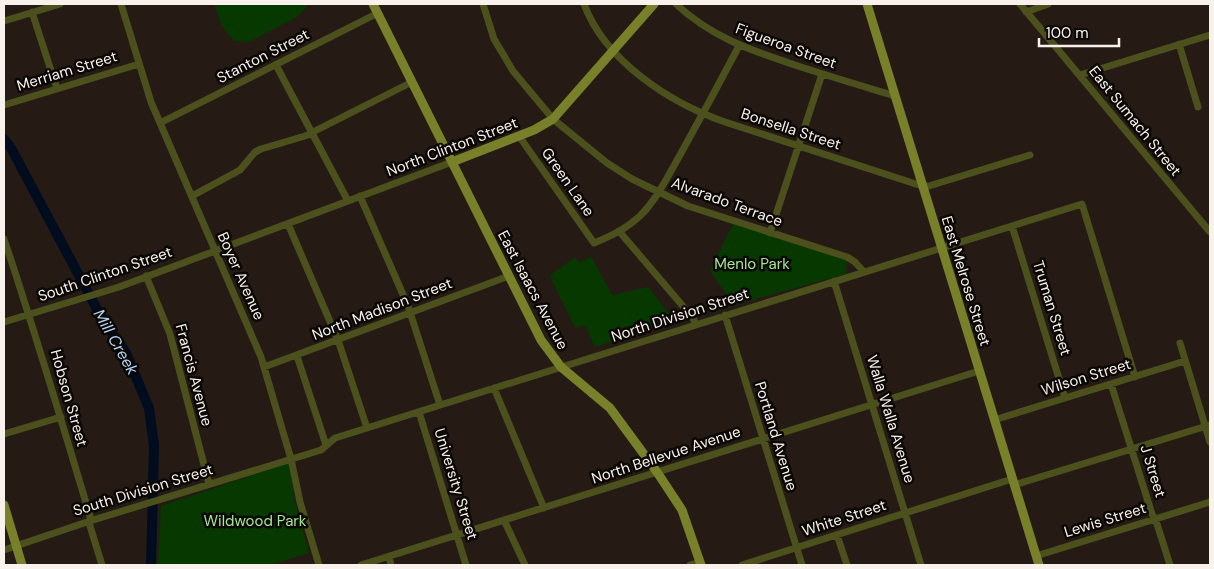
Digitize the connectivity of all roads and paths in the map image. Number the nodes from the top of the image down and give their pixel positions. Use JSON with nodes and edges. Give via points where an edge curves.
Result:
{"nodes":[{"id":1,"x":60,"y":4,"type":"edge"},
{"id":2,"x":121,"y":4,"type":"edge"},
{"id":3,"x":373,"y":4,"type":"edge"},
{"id":4,"x":483,"y":4,"type":"edge"},
{"id":5,"x":584,"y":4,"type":"edge"},
{"id":6,"x":654,"y":4,"type":"edge"},
{"id":7,"x":676,"y":4,"type":"edge"},
{"id":8,"x":868,"y":4,"type":"edge"},
{"id":9,"x":1020,"y":4,"type":"edge"},
{"id":10,"x":1048,"y":4,"type":"edge"},
{"id":11,"x":32,"y":12,"type":"junction"},
{"id":12,"x":1026,"y":12,"type":"junction"},
{"id":13,"x":378,"y":13,"type":"junction"},
{"id":14,"x":4,"y":21,"type":"edge"},
{"id":15,"x":1210,"y":35,"type":"edge"},
{"id":16,"x":1179,"y":44,"type":"junction"},
{"id":17,"x":739,"y":46,"type":"junction"},
{"id":18,"x":613,"y":51,"type":"junction"},
{"id":19,"x":139,"y":64,"type":"junction"},
{"id":20,"x":276,"y":65,"type":"junction"},
{"id":21,"x":822,"y":74,"type":"junction"},
{"id":22,"x":1080,"y":75,"type":"junction"},
{"id":23,"x":412,"y":82,"type":"junction"},
{"id":24,"x":56,"y":89,"type":"junction"},
{"id":25,"x":895,"y":96,"type":"junction"},
{"id":26,"x":4,"y":105,"type":"edge"},
{"id":27,"x":1198,"y":107,"type":"dead end"},
{"id":28,"x":703,"y":114,"type":"junction"},
{"id":29,"x":553,"y":119,"type":"junction"},
{"id":30,"x":160,"y":123,"type":"junction"},
{"id":31,"x":312,"y":132,"type":"junction"},
{"id":32,"x":519,"y":136,"type":"junction"},
{"id":33,"x":798,"y":146,"type":"junction"},
{"id":34,"x":1030,"y":155,"type":"dead end"},
{"id":35,"x":452,"y":162,"type":"junction"},
{"id":36,"x":922,"y":186,"type":"junction"},
{"id":37,"x":659,"y":192,"type":"junction"},
{"id":38,"x":192,"y":196,"type":"junction"},
{"id":39,"x":360,"y":196,"type":"junction"},
{"id":40,"x":348,"y":201,"type":"junction"},
{"id":41,"x":288,"y":224,"type":"junction"},
{"id":42,"x":1012,"y":226,"type":"junction"},
{"id":43,"x":620,"y":232,"type":"junction"},
{"id":44,"x":1210,"y":232,"type":"edge"},
{"id":45,"x":770,"y":233,"type":"junction"},
{"id":46,"x":4,"y":240,"type":"edge"},
{"id":47,"x":942,"y":248,"type":"junction"},
{"id":48,"x":215,"y":250,"type":"junction"},
{"id":49,"x":864,"y":272,"type":"junction"},
{"id":50,"x":146,"y":276,"type":"junction"},
{"id":51,"x":508,"y":276,"type":"junction"},
{"id":52,"x":834,"y":281,"type":"junction"},
{"id":53,"x":411,"y":313,"type":"junction"},
{"id":54,"x":30,"y":314,"type":"junction"},
{"id":55,"x":725,"y":315,"type":"junction"},
{"id":56,"x":4,"y":322,"type":"edge"},
{"id":57,"x":696,"y":325,"type":"junction"},
{"id":58,"x":338,"y":340,"type":"junction"},
{"id":59,"x":1180,"y":343,"type":"dead end"},
{"id":60,"x":297,"y":356,"type":"junction"},
{"id":61,"x":1185,"y":361,"type":"junction"},
{"id":62,"x":264,"y":367,"type":"junction"},
{"id":63,"x":561,"y":367,"type":"junction"},
{"id":64,"x":979,"y":371,"type":"junction"},
{"id":65,"x":1135,"y":376,"type":"junction"},
{"id":66,"x":1111,"y":384,"type":"junction"},
{"id":67,"x":494,"y":388,"type":"junction"},
{"id":68,"x":1065,"y":398,"type":"junction"},
{"id":69,"x":872,"y":404,"type":"junction"},
{"id":70,"x":440,"y":405,"type":"junction"},
{"id":71,"x":419,"y":412,"type":"junction"},
{"id":72,"x":61,"y":417,"type":"junction"},
{"id":73,"x":994,"y":420,"type":"junction"},
{"id":74,"x":1208,"y":425,"type":"edge"},
{"id":75,"x":367,"y":428,"type":"junction"},
{"id":76,"x":4,"y":434,"type":"edge"},
{"id":77,"x":763,"y":439,"type":"junction"},
{"id":78,"x":1210,"y":442,"type":"edge"},
{"id":79,"x":326,"y":445,"type":"junction"},
{"id":80,"x":1132,"y":449,"type":"junction"},
{"id":81,"x":291,"y":459,"type":"junction"},
{"id":82,"x":656,"y":472,"type":"junction"},
{"id":83,"x":1013,"y":482,"type":"junction"},
{"id":84,"x":209,"y":484,"type":"junction"},
{"id":85,"x":1210,"y":502,"type":"edge"},
{"id":86,"x":4,"y":505,"type":"edge"},
{"id":87,"x":544,"y":508,"type":"junction"},
{"id":88,"x":905,"y":513,"type":"junction"},
{"id":89,"x":1155,"y":519,"type":"junction"},
{"id":90,"x":504,"y":520,"type":"junction"},
{"id":91,"x":90,"y":521,"type":"junction"},
{"id":92,"x":457,"y":535,"type":"junction"},
{"id":93,"x":837,"y":535,"type":"junction"},
{"id":94,"x":16,"y":546,"type":"junction"},
{"id":95,"x":796,"y":548,"type":"junction"},
{"id":96,"x":4,"y":550,"type":"edge"},
{"id":97,"x":389,"y":557,"type":"junction"},
{"id":98,"x":1038,"y":561,"type":"edge"},
{"id":99,"x":700,"y":564,"type":"edge"},
{"id":100,"x":22,"y":565,"type":"edge"},
{"id":101,"x":102,"y":565,"type":"edge"},
{"id":102,"x":319,"y":565,"type":"edge"},
{"id":103,"x":361,"y":565,"type":"edge"},
{"id":104,"x":391,"y":565,"type":"edge"},
{"id":105,"x":466,"y":565,"type":"edge"},
{"id":106,"x":525,"y":565,"type":"edge"},
{"id":107,"x":690,"y":565,"type":"edge"},
{"id":108,"x":742,"y":565,"type":"edge"},
{"id":109,"x":802,"y":565,"type":"edge"},
{"id":110,"x":847,"y":565,"type":"edge"},
{"id":111,"x":921,"y":565,"type":"edge"},
{"id":112,"x":1170,"y":565,"type":"edge"}],
"edges":[{"from":1,"to":11,"type":"street"},
{"from":2,"to":19,"type":"street","name":"Boyer Avenue"},
{"from":3,"to":13,"type":"main road","name":"East Isaacs Avenue"},
{"from":4,"to":29,"type":"street","name":"Alvarado Terrace","via":[[503,56]]},
{"from":5,"to":18,"type":"street","name":"Bonsella Street","via":[[594,26]]},
{"from":6,"to":18,"type":"main road","name":"North Clinton Street"},
{"from":7,"to":17,"type":"street","name":"Figueroa Street","via":[[704,26]]},
{"from":8,"to":25,"type":"main road","name":"East Melrose Street"},
{"from":9,"to":12,"type":"street","name":"East Sumach Street"},
{"from":10,"to":12,"type":"street"},
{"from":11,"to":14,"type":"street"},
{"from":11,"to":24,"type":"street"},
{"from":12,"to":22,"type":"street","name":"East Sumach Street"},
{"from":13,"to":20,"type":"street","name":"Stanton Street"},
{"from":13,"to":23,"type":"main road","name":"East Isaacs Avenue"},
{"from":15,"to":16,"type":"street"},
{"from":16,"to":22,"type":"street"},
{"from":16,"to":27,"type":"street"},
{"from":17,"to":21,"type":"street","name":"Figueroa Street"},
{"from":17,"to":28,"type":"street"},
{"from":18,"to":28,"type":"street","name":"Bonsella Street","via":[[659,89]]},
{"from":18,"to":29,"type":"main road","name":"North Clinton Street"},
{"from":19,"to":24,"type":"street","name":"Merriam Street"},
{"from":19,"to":30,"type":"street","name":"Boyer Avenue"},
{"from":20,"to":30,"type":"street","name":"Stanton Street"},
{"from":20,"to":31,"type":"street"},
{"from":21,"to":25,"type":"street","name":"Figueroa Street"},
{"from":21,"to":33,"type":"street"},
{"from":22,"to":44,"type":"street","name":"East Sumach Street"},
{"from":23,"to":31,"type":"street"},
{"from":23,"to":35,"type":"main road","name":"East Isaacs Avenue"},
{"from":24,"to":26,"type":"street","name":"Merriam Street"},
{"from":25,"to":36,"type":"main road","name":"East Melrose Street"},
{"from":28,"to":33,"type":"street","name":"Bonsella Street"},
{"from":28,"to":37,"type":"street"},
{"from":29,"to":32,"type":"main road","name":"North Clinton Street"},
{"from":29,"to":37,"type":"street","name":"Alvarado Terrace","via":[[607,163]]},
{"from":30,"to":38,"type":"street","name":"Boyer Avenue"},
{"from":31,"to":38,"type":"street","via":[[261,149],[240,170]]},
{"from":31,"to":40,"type":"street"},
{"from":32,"to":35,"type":"main road","name":"North Clinton Street"},
{"from":32,"to":43,"type":"street","name":"Green Lane","via":[[594,243]]},
{"from":33,"to":36,"type":"street","name":"Bonsella Street"},
{"from":33,"to":45,"type":"street"},
{"from":34,"to":36,"type":"street"},
{"from":35,"to":39,"type":"street","name":"North Clinton Street"},
{"from":35,"to":51,"type":"main road","name":"East Isaacs Avenue"},
{"from":36,"to":47,"type":"main road","name":"East Melrose Street"},
{"from":37,"to":43,"type":"street","via":[[639,217]]},
{"from":37,"to":45,"type":"street","name":"Alvarado Terrace","via":[[703,212]]},
{"from":38,"to":48,"type":"street","name":"Boyer Avenue"},
{"from":39,"to":40,"type":"street","name":"North Clinton Street"},
{"from":39,"to":53,"type":"street"},
{"from":40,"to":41,"type":"street","name":"North Clinton Street"},
{"from":41,"to":48,"type":"street","name":"North Clinton Street"},
{"from":41,"to":58,"type":"street"},
{"from":42,"to":47,"type":"street","name":"North Division Street"},
{"from":42,"to":65,"type":"street","name":"North Division Street","via":[[1082,204]]},
{"from":42,"to":68,"type":"street","name":"Truman Street"},
{"from":43,"to":57,"type":"street"},
{"from":45,"to":49,"type":"street","name":"Alvarado Terrace","via":[[847,257]]},
{"from":46,"to":54,"type":"street","name":"Hobson Street"},
{"from":47,"to":49,"type":"street","name":"North Division Street"},
{"from":47,"to":64,"type":"main road","name":"East Melrose Street"},
{"from":48,"to":50,"type":"street","name":"South Clinton Street"},
{"from":48,"to":62,"type":"street","name":"Boyer Avenue"},
{"from":49,"to":52,"type":"street","name":"North Division Street"},
{"from":50,"to":54,"type":"street","name":"South Clinton Street"},
{"from":50,"to":84,"type":"street","name":"Francis Avenue","via":[[170,334]]},
{"from":51,"to":53,"type":"street","name":"North Madison Street"},
{"from":51,"to":63,"type":"main road","name":"East Isaacs Avenue","via":[[541,340]]},
{"from":52,"to":55,"type":"street","name":"North Division Street"},
{"from":52,"to":69,"type":"street","name":"Walla Walla Avenue"},
{"from":53,"to":58,"type":"street","name":"North Madison Street"},
{"from":53,"to":70,"type":"street"},
{"from":54,"to":56,"type":"street","name":"South Clinton Street"},
{"from":54,"to":72,"type":"street","name":"Hobson Street"},
{"from":55,"to":57,"type":"street","name":"North Division Street"},
{"from":55,"to":77,"type":"street","name":"Portland Avenue"},
{"from":57,"to":63,"type":"street","name":"North Division Street"},
{"from":58,"to":60,"type":"street","name":"North Madison Street"},
{"from":58,"to":75,"type":"street"},
{"from":59,"to":61,"type":"street"},
{"from":60,"to":62,"type":"street","name":"North Madison Street"},
{"from":60,"to":79,"type":"street"},
{"from":61,"to":65,"type":"street","name":"Wilson Street"},
{"from":61,"to":74,"type":"street"},
{"from":62,"to":81,"type":"street","name":"Boyer Avenue"},
{"from":63,"to":67,"type":"street","name":"North Division Street"},
{"from":63,"to":82,"type":"main road","name":"East Isaacs Avenue","via":[[610,408]]},
{"from":64,"to":69,"type":"street","name":"North Bellevue Avenue"},
{"from":64,"to":73,"type":"main road","name":"East Melrose Street"},
{"from":65,"to":66,"type":"street","name":"Wilson Street"},
{"from":66,"to":68,"type":"street","name":"Wilson Street"},
{"from":66,"to":80,"type":"street","name":"J Street"},
{"from":67,"to":70,"type":"street","name":"North Division Street"},
{"from":67,"to":87,"type":"street"},
{"from":68,"to":73,"type":"street","name":"Wilson Street"},
{"from":69,"to":77,"type":"street","name":"North Bellevue Avenue"},
{"from":69,"to":88,"type":"street","name":"Walla Walla Avenue"},
{"from":70,"to":71,"type":"street","name":"North Division Street"},
{"from":71,"to":75,"type":"street","name":"North Division Street"},
{"from":71,"to":92,"type":"street","name":"University Street"},
{"from":72,"to":76,"type":"street"},
{"from":72,"to":91,"type":"street","name":"Hobson Street"},
{"from":73,"to":83,"type":"main road","name":"East Melrose Street"},
{"from":74,"to":78,"type":"street"},
{"from":74,"to":80,"type":"street","name":"White Street"},
{"from":75,"to":79,"type":"street","name":"North Division Street","via":[[335,438]]},
{"from":77,"to":82,"type":"street","name":"North Bellevue Avenue"},
{"from":77,"to":95,"type":"street","name":"Portland Avenue"},
{"from":79,"to":81,"type":"street","name":"North Division Street","via":[[321,450]]},
{"from":80,"to":83,"type":"street","name":"White Street"},
{"from":80,"to":89,"type":"street","name":"J Street"},
{"from":81,"to":84,"type":"street","name":"South Division Street"},
{"from":81,"to":102,"type":"street","name":"Boyer Avenue"},
{"from":82,"to":87,"type":"street","name":"North Bellevue Avenue"},
{"from":82,"to":99,"type":"main road","name":"East Isaacs Avenue","via":[[682,510]]},
{"from":83,"to":88,"type":"street","name":"White Street"},
{"from":83,"to":98,"type":"main road","name":"East Melrose Street"},
{"from":84,"to":91,"type":"street","name":"South Division Street"},
{"from":85,"to":89,"type":"street","name":"Lewis Street"},
{"from":86,"to":94,"type":"main road"},
{"from":87,"to":90,"type":"street","name":"North Bellevue Avenue"},
{"from":88,"to":93,"type":"street","name":"White Street"},
{"from":88,"to":111,"type":"street","name":"Walla Walla Avenue"},
{"from":89,"to":98,"type":"street","name":"Lewis Street"},
{"from":89,"to":112,"type":"street","name":"J Street"},
{"from":90,"to":92,"type":"street","name":"North Bellevue Avenue"},
{"from":90,"to":106,"type":"street"},
{"from":91,"to":94,"type":"street","name":"South Division Street"},
{"from":91,"to":101,"type":"street","name":"Hobson Street"},
{"from":92,"to":97,"type":"street","name":"North Bellevue Avenue"},
{"from":92,"to":105,"type":"street","name":"University Street"},
{"from":93,"to":95,"type":"street","name":"White Street"},
{"from":93,"to":110,"type":"street"},
{"from":94,"to":96,"type":"street","name":"South Division Street"},
{"from":94,"to":100,"type":"main road"},
{"from":95,"to":108,"type":"street","name":"White Street"},
{"from":95,"to":109,"type":"street","name":"Portland Avenue"},
{"from":97,"to":103,"type":"street","name":"North Bellevue Avenue"},
{"from":97,"to":104,"type":"street"},
{"from":99,"to":107,"type":"street"}]}
